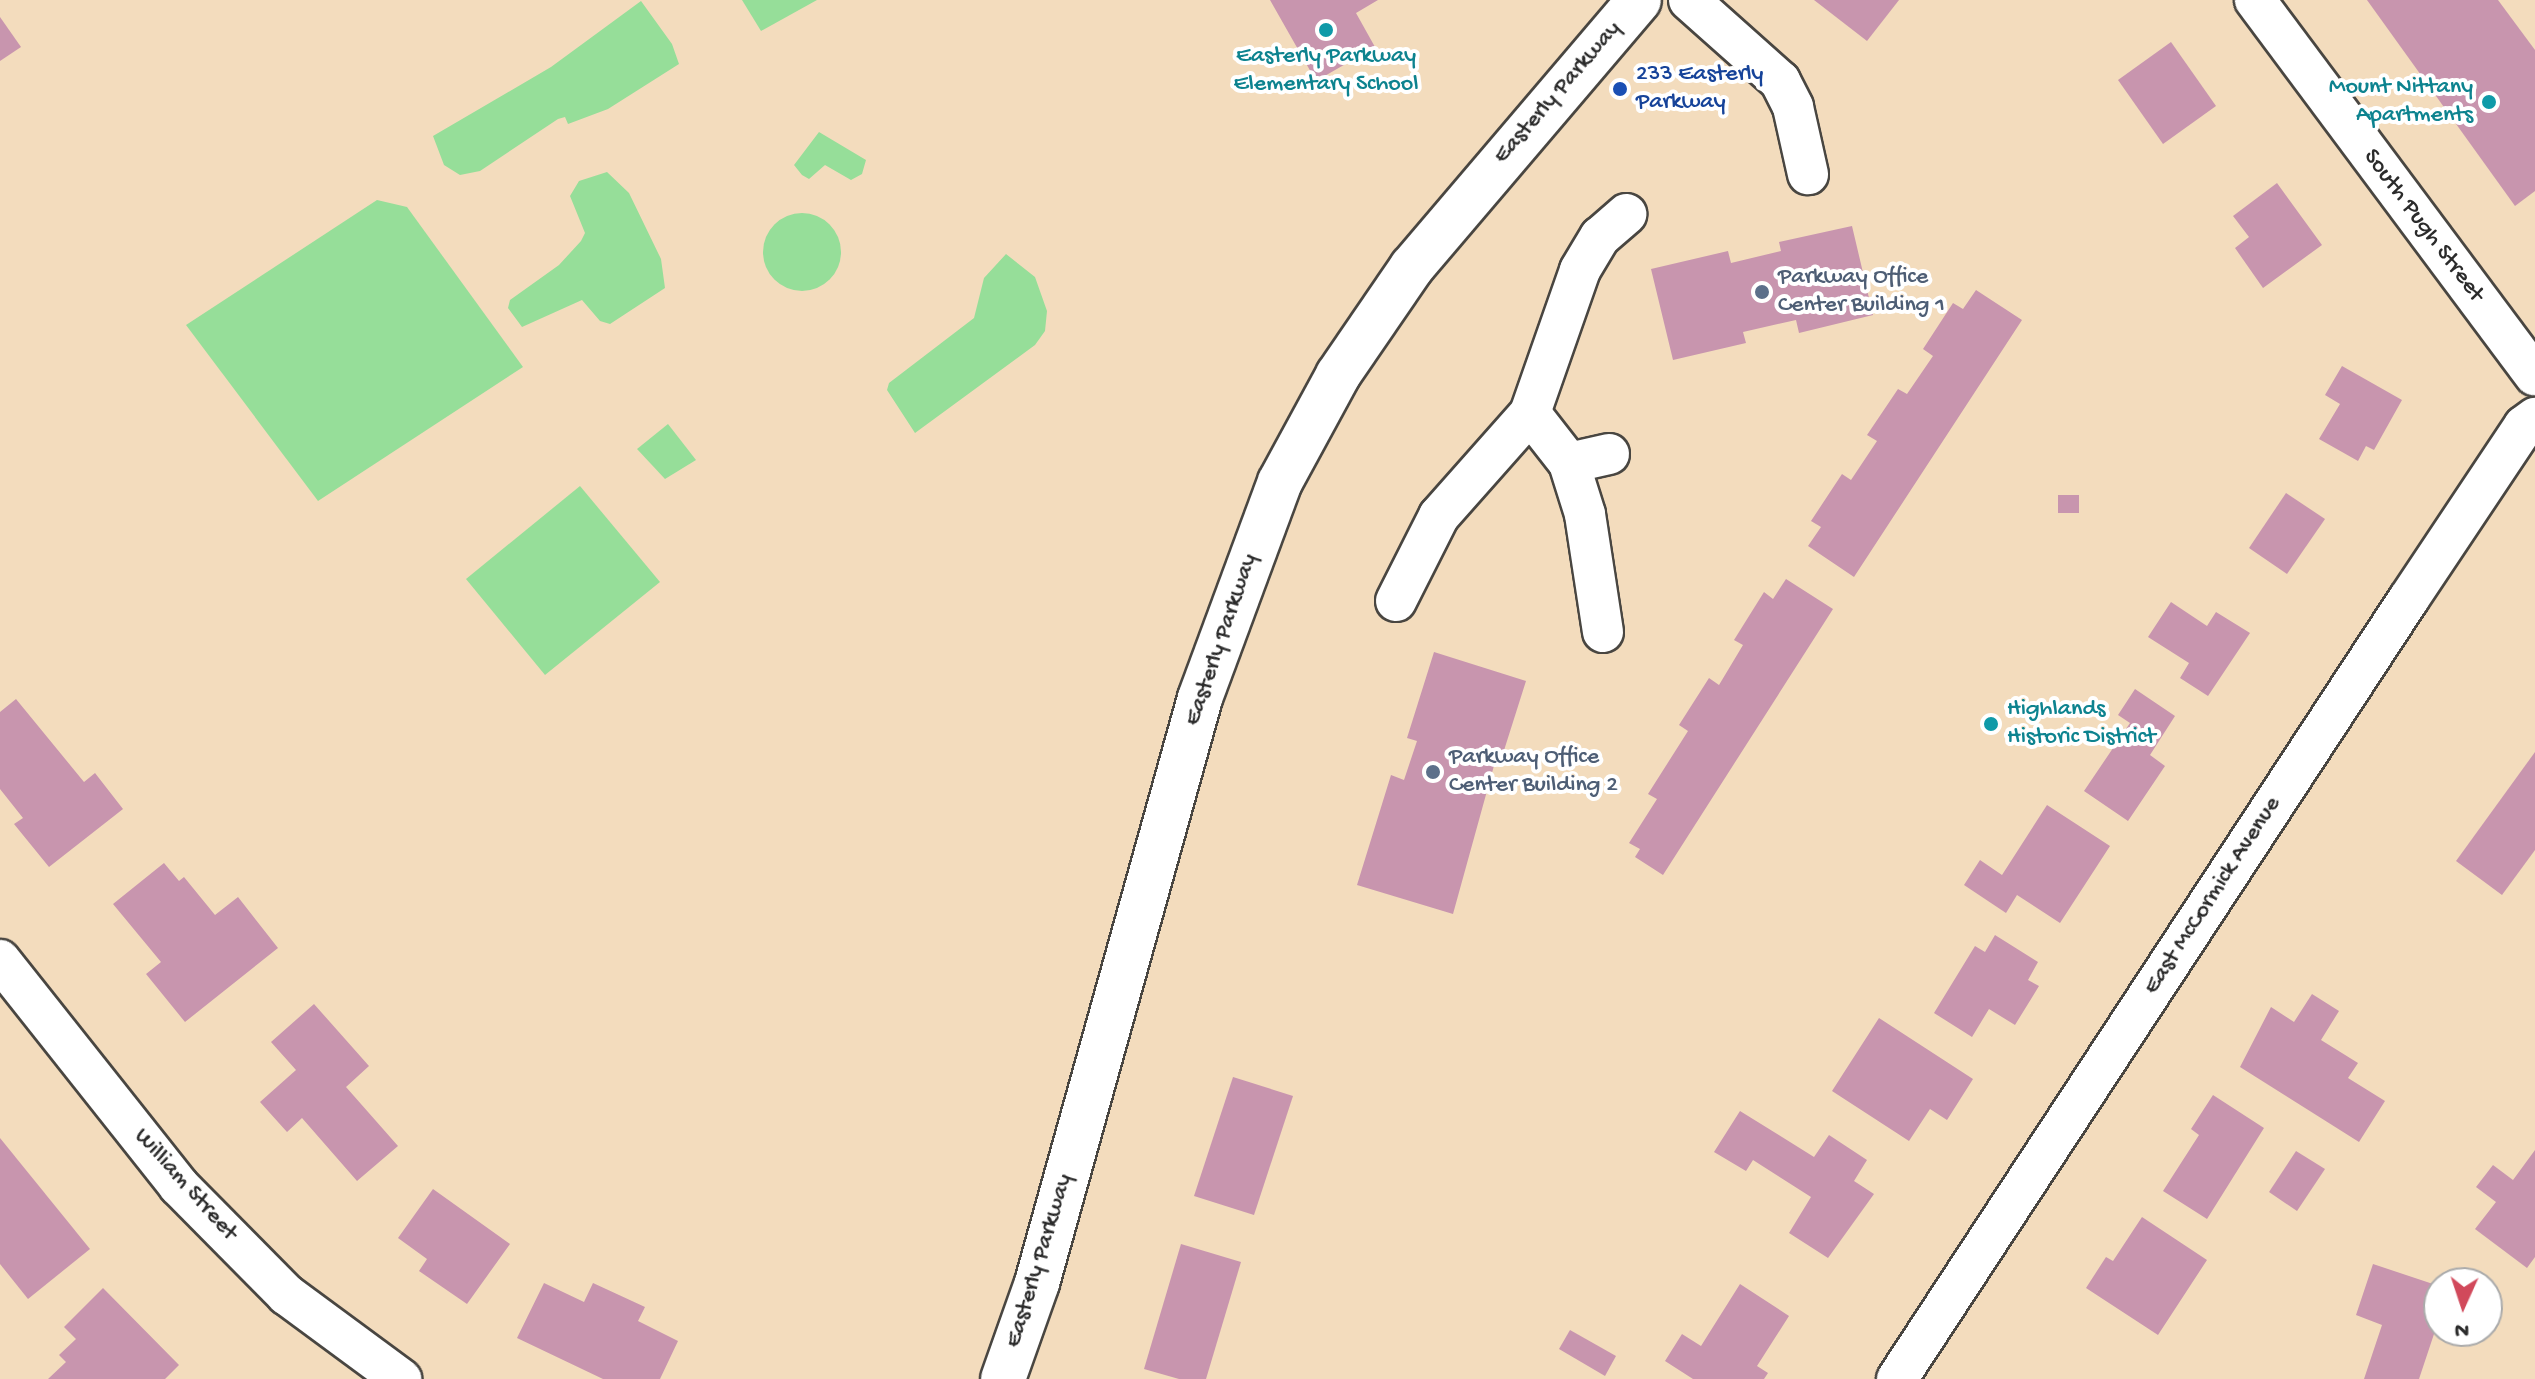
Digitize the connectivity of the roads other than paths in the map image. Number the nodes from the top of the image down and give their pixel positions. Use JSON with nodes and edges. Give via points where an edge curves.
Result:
{"nodes":[{"id":1,"x":1639,"y":0,"type":"edge"},
{"id":2,"x":1689,"y":0,"type":"edge"},
{"id":3,"x":2255,"y":0,"type":"edge"},
{"id":4,"x":1808,"y":174,"type":"dead end"},
{"id":5,"x":1626,"y":214,"type":"dead end"},
{"id":6,"x":2535,"y":375,"type":"edge"},
{"id":7,"x":1530,"y":413,"type":"junction"},
{"id":8,"x":2535,"y":418,"type":"edge"},
{"id":9,"x":1609,"y":454,"type":"dead end"},
{"id":10,"x":1569,"y":463,"type":"junction"},
{"id":11,"x":1396,"y":601,"type":"dead end"},
{"id":12,"x":1603,"y":632,"type":"dead end"},
{"id":13,"x":0,"y":960,"type":"edge"},
{"id":14,"x":401,"y":1379,"type":"edge"},
{"id":15,"x":1003,"y":1379,"type":"edge"},
{"id":16,"x":1897,"y":1379,"type":"edge"}],
"edges":[{"from":1,"to":15,"type":"main road","name":"Easterly Parkway","via":[[1412,267],[1338,375],[1280,482],[1195,714],[1037,1283]]},
{"from":2,"to":4,"type":"street","via":[[1780,81],[1793,107]]},
{"from":3,"to":6,"type":"street","name":"South Pugh Street"},
{"from":5,"to":7,"type":"street","via":[[1600,237],[1580,270]]},
{"from":7,"to":10,"type":"street"},
{"from":7,"to":11,"type":"street","via":[[1439,516]]},
{"from":8,"to":16,"type":"street","name":"East McCormick Avenue","via":[[2524,426],[2416,587]]},
{"from":9,"to":10,"type":"street"},
{"from":10,"to":12,"type":"street","via":[[1585,514]]},
{"from":13,"to":14,"type":"street","name":"William Street","via":[[179,1186],[287,1295]]}]}
